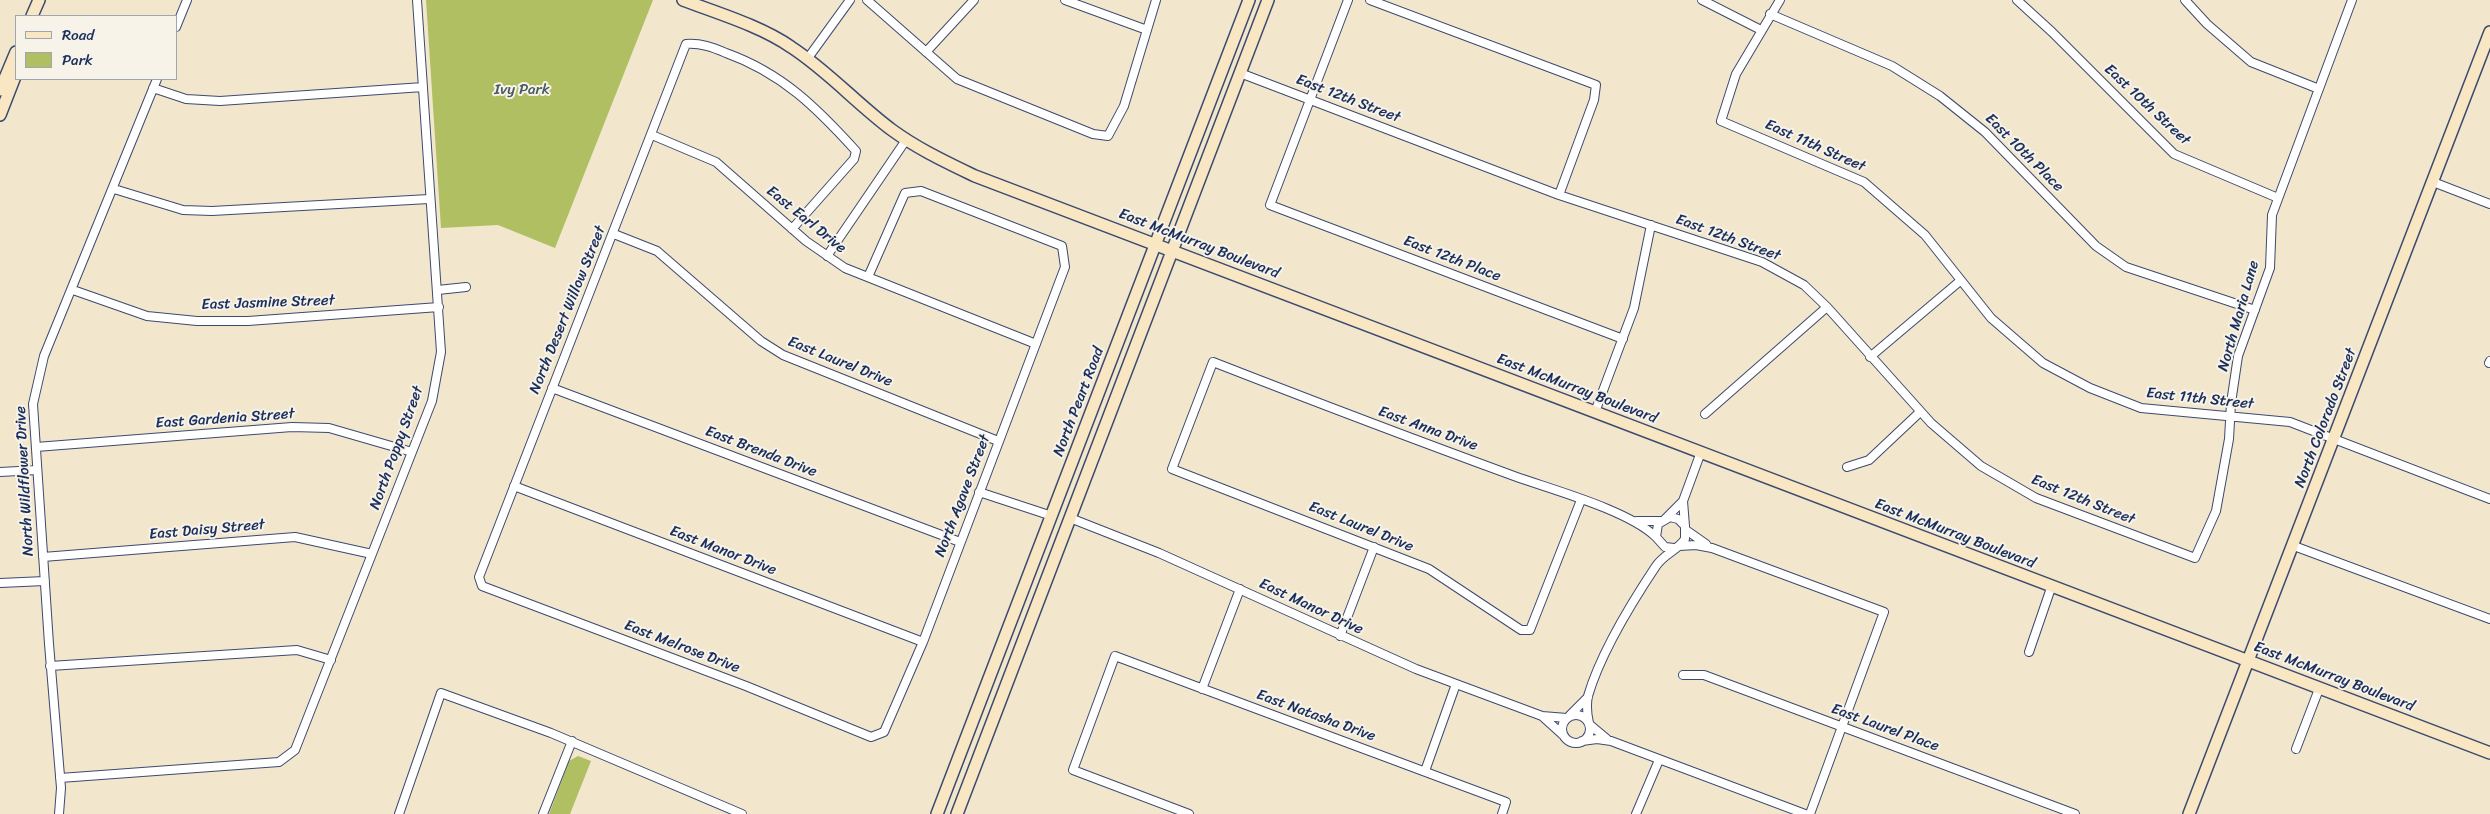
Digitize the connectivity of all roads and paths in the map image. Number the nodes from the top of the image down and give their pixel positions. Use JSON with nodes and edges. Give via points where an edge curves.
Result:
{"nodes":[{"id":1,"x":39,"y":0,"type":"edge"},
{"id":2,"x":46,"y":0,"type":"edge"},
{"id":3,"x":187,"y":0,"type":"edge"},
{"id":4,"x":417,"y":0,"type":"edge"},
{"id":5,"x":683,"y":0,"type":"edge"},
{"id":6,"x":850,"y":0,"type":"edge"},
{"id":7,"x":867,"y":0,"type":"edge"},
{"id":8,"x":974,"y":0,"type":"edge"},
{"id":9,"x":1064,"y":0,"type":"edge"},
{"id":10,"x":1156,"y":0,"type":"edge"},
{"id":11,"x":1249,"y":0,"type":"edge"},
{"id":12,"x":1268,"y":0,"type":"edge"},
{"id":13,"x":1348,"y":0,"type":"edge"},
{"id":14,"x":1370,"y":0,"type":"edge"},
{"id":15,"x":1702,"y":0,"type":"edge"},
{"id":16,"x":1780,"y":0,"type":"edge"},
{"id":17,"x":2017,"y":0,"type":"edge"},
{"id":18,"x":2186,"y":0,"type":"edge"},
{"id":19,"x":2352,"y":0,"type":"edge"},
{"id":20,"x":1770,"y":14,"type":"junction"},
{"id":21,"x":32,"y":15,"type":"edge"},
{"id":22,"x":40,"y":15,"type":"edge"},
{"id":23,"x":178,"y":23,"type":"edge"},
{"id":24,"x":1147,"y":30,"type":"junction"},
{"id":25,"x":1761,"y":30,"type":"junction"},
{"id":26,"x":2490,"y":32,"type":"edge"},
{"id":27,"x":926,"y":52,"type":"junction"},
{"id":28,"x":15,"y":54,"type":"edge"},
{"id":29,"x":808,"y":58,"type":"junction"},
{"id":30,"x":1240,"y":73,"type":"junction"},
{"id":31,"x":15,"y":77,"type":"edge"},
{"id":32,"x":157,"y":80,"type":"edge"},
{"id":33,"x":423,"y":87,"type":"junction"},
{"id":34,"x":153,"y":88,"type":"junction"},
{"id":35,"x":2319,"y":89,"type":"junction"},
{"id":36,"x":0,"y":90,"type":"edge"},
{"id":37,"x":1310,"y":100,"type":"junction"},
{"id":38,"x":0,"y":115,"type":"edge"},
{"id":39,"x":652,"y":135,"type":"junction"},
{"id":40,"x":906,"y":140,"type":"junction"},
{"id":41,"x":2433,"y":182,"type":"junction"},
{"id":42,"x":114,"y":189,"type":"junction"},
{"id":43,"x":1559,"y":195,"type":"junction"},
{"id":44,"x":2278,"y":198,"type":"junction"},
{"id":45,"x":429,"y":199,"type":"junction"},
{"id":46,"x":2490,"y":204,"type":"edge"},
{"id":47,"x":1651,"y":225,"type":"junction"},
{"id":48,"x":792,"y":230,"type":"junction"},
{"id":49,"x":614,"y":234,"type":"junction"},
{"id":50,"x":1156,"y":244,"type":"junction"},
{"id":51,"x":1172,"y":250,"type":"junction"},
{"id":52,"x":827,"y":256,"type":"junction"},
{"id":53,"x":868,"y":277,"type":"junction"},
{"id":54,"x":1960,"y":281,"type":"junction"},
{"id":55,"x":466,"y":287,"type":"dead end"},
{"id":56,"x":73,"y":290,"type":"junction"},
{"id":57,"x":438,"y":290,"type":"junction"},
{"id":58,"x":439,"y":307,"type":"junction"},
{"id":59,"x":1827,"y":307,"type":"junction"},
{"id":60,"x":2255,"y":310,"type":"junction"},
{"id":61,"x":1623,"y":339,"type":"junction"},
{"id":62,"x":1036,"y":344,"type":"junction"},
{"id":63,"x":1870,"y":357,"type":"junction"},
{"id":64,"x":1213,"y":362,"type":"joint"},
{"id":65,"x":552,"y":388,"type":"junction"},
{"id":66,"x":1595,"y":412,"type":"junction"},
{"id":67,"x":1920,"y":412,"type":"junction"},
{"id":68,"x":1705,"y":414,"type":"dead end"},
{"id":69,"x":2230,"y":417,"type":"junction"},
{"id":70,"x":2333,"y":438,"type":"junction"},
{"id":71,"x":998,"y":441,"type":"junction"},
{"id":72,"x":36,"y":447,"type":"junction"},
{"id":73,"x":412,"y":452,"type":"junction"},
{"id":74,"x":1702,"y":452,"type":"junction"},
{"id":75,"x":1847,"y":467,"type":"dead end"},
{"id":76,"x":37,"y":470,"type":"junction"},
{"id":77,"x":0,"y":472,"type":"edge"},
{"id":78,"x":514,"y":486,"type":"junction"},
{"id":79,"x":979,"y":492,"type":"junction"},
{"id":80,"x":2490,"y":499,"type":"edge"},
{"id":81,"x":1581,"y":500,"type":"junction"},
{"id":82,"x":1683,"y":501,"type":"junction"},
{"id":83,"x":1052,"y":516,"type":"junction"},
{"id":84,"x":1070,"y":518,"type":"junction"},
{"id":85,"x":1663,"y":520,"type":"junction"},
{"id":86,"x":1635,"y":521,"type":"junction"},
{"id":87,"x":1685,"y":528,"type":"junction"},
{"id":88,"x":1657,"y":539,"type":"junction"},
{"id":89,"x":960,"y":542,"type":"junction"},
{"id":90,"x":2294,"y":546,"type":"junction"},
{"id":91,"x":1374,"y":547,"type":"junction"},
{"id":92,"x":1677,"y":547,"type":"junction"},
{"id":93,"x":1712,"y":548,"type":"junction"},
{"id":94,"x":372,"y":554,"type":"junction"},
{"id":95,"x":43,"y":557,"type":"junction"},
{"id":96,"x":2194,"y":558,"type":"joint"},
{"id":97,"x":1656,"y":566,"type":"junction"},
{"id":98,"x":44,"y":581,"type":"junction"},
{"id":99,"x":0,"y":583,"type":"edge"},
{"id":100,"x":482,"y":586,"type":"joint"},
{"id":101,"x":2051,"y":588,"type":"junction"},
{"id":102,"x":1240,"y":589,"type":"junction"},
{"id":103,"x":2490,"y":620,"type":"edge"},
{"id":104,"x":1340,"y":636,"type":"junction"},
{"id":105,"x":923,"y":642,"type":"junction"},
{"id":106,"x":2029,"y":652,"type":"dead end"},
{"id":107,"x":330,"y":660,"type":"junction"},
{"id":108,"x":2248,"y":660,"type":"junction"},
{"id":109,"x":50,"y":666,"type":"junction"},
{"id":110,"x":1683,"y":675,"type":"dead end"},
{"id":111,"x":1456,"y":684,"type":"junction"},
{"id":112,"x":1202,"y":688,"type":"junction"},
{"id":113,"x":2319,"y":689,"type":"junction"},
{"id":114,"x":1588,"y":697,"type":"junction"},
{"id":115,"x":1542,"y":716,"type":"junction"},
{"id":116,"x":1568,"y":717,"type":"junction"},
{"id":117,"x":1589,"y":723,"type":"junction"},
{"id":118,"x":1842,"y":727,"type":"junction"},
{"id":119,"x":1564,"y":736,"type":"junction"},
{"id":120,"x":871,"y":737,"type":"joint"},
{"id":121,"x":572,"y":741,"type":"junction"},
{"id":122,"x":1582,"y":741,"type":"junction"},
{"id":123,"x":1611,"y":741,"type":"junction"},
{"id":124,"x":2296,"y":749,"type":"dead end"},
{"id":125,"x":2490,"y":752,"type":"edge"},
{"id":126,"x":1659,"y":760,"type":"junction"},
{"id":127,"x":1425,"y":771,"type":"junction"},
{"id":128,"x":60,"y":778,"type":"junction"},
{"id":129,"x":58,"y":814,"type":"edge"},
{"id":130,"x":399,"y":814,"type":"edge"},
{"id":131,"x":543,"y":814,"type":"edge"},
{"id":132,"x":742,"y":814,"type":"edge"},
{"id":133,"x":937,"y":814,"type":"edge"},
{"id":134,"x":957,"y":814,"type":"edge"},
{"id":135,"x":1190,"y":814,"type":"edge"},
{"id":136,"x":1502,"y":814,"type":"edge"},
{"id":137,"x":1636,"y":814,"type":"edge"},
{"id":138,"x":1805,"y":814,"type":"edge"},
{"id":139,"x":1810,"y":814,"type":"edge"},
{"id":140,"x":2075,"y":814,"type":"edge"},
{"id":141,"x":2189,"y":814,"type":"edge"}],
"edges":[{"from":1,"to":21,"type":"street"},
{"from":2,"to":22,"type":"street"},
{"from":3,"to":23,"type":"street"},
{"from":4,"to":33,"type":"street","name":"North Poppy Street"},
{"from":5,"to":29,"type":"street","name":"East McMurray Boulevard","via":[[742,23],[789,45]]},
{"from":6,"to":29,"type":"street"},
{"from":7,"to":27,"type":"street"},
{"from":8,"to":27,"type":"street"},
{"from":9,"to":24,"type":"street"},
{"from":10,"to":24,"type":"street"},
{"from":11,"to":50,"type":"street","name":"North Peart Road"},
{"from":12,"to":30,"type":"street"},
{"from":13,"to":37,"type":"street"},
{"from":14,"to":43,"type":"street","via":[[1596,85],[1594,100]]},
{"from":15,"to":25,"type":"street"},
{"from":16,"to":20,"type":"street"},
{"from":17,"to":44,"type":"street","name":"East 10th Street","via":[[2174,154]]},
{"from":18,"to":35,"type":"street","via":[[2206,24],[2251,62]]},
{"from":19,"to":35,"type":"street","name":"North Maria Lane"},
{"from":20,"to":25,"type":"street"},
{"from":20,"to":60,"type":"street","name":"East 10th Place","via":[[1892,66],[1940,96],[1985,132],[2096,246],[2126,267]]},
{"from":24,"to":27,"type":"street","via":[[1124,106],[1108,136],[1093,134],[957,79]]},
{"from":25,"to":54,"type":"street","name":"East 11th Street","via":[[1736,74],[1721,121],[1864,182],[1925,235]]},
{"from":26,"to":41,"type":"street","name":"North Colorado Street"},
{"from":28,"to":36,"type":"street"},
{"from":29,"to":40,"type":"street","name":"East McMurray Boulevard"},
{"from":30,"to":37,"type":"street","name":"East 12th Street"},
{"from":30,"to":51,"type":"street"},
{"from":31,"to":38,"type":"street"},
{"from":32,"to":34,"type":"street","name":"North Wildflower Drive"},
{"from":33,"to":34,"type":"street","via":[[220,101],[186,99]]},
{"from":33,"to":45,"type":"street","name":"North Poppy Street"},
{"from":34,"to":42,"type":"street","name":"North Wildflower Drive"},
{"from":35,"to":44,"type":"street","name":"North Maria Lane"},
{"from":37,"to":43,"type":"street","name":"East 12th Street"},
{"from":37,"to":61,"type":"street","name":"East 12th Place","via":[[1270,205]]},
{"from":39,"to":48,"type":"street","name":"East Earl Drive","via":[[716,162]]},
{"from":39,"to":48,"type":"street","name":"North Desert Willow Street","via":[[686,44],[699,43],[761,67],[790,86],[825,116],[856,151],[854,159]]},
{"from":39,"to":49,"type":"street","name":"North Desert Willow Street"},
{"from":40,"to":50,"type":"street","name":"East McMurray Boulevard","via":[[975,176]]},
{"from":40,"to":52,"type":"street"},
{"from":41,"to":46,"type":"street"},
{"from":41,"to":70,"type":"street","name":"North Colorado Street"},
{"from":42,"to":45,"type":"street","via":[[183,210],[212,212]]},
{"from":42,"to":56,"type":"street","name":"North Wildflower Drive"},
{"from":43,"to":47,"type":"street","name":"East 12th Street"},
{"from":44,"to":60,"type":"street","name":"North Maria Lane","via":[[2272,214],[2270,268]]},
{"from":45,"to":57,"type":"street","name":"North Poppy Street"},
{"from":47,"to":59,"type":"street","name":"East 12th Street","via":[[1762,262],[1804,285]]},
{"from":47,"to":61,"type":"street","via":[[1634,308]]},
{"from":48,"to":52,"type":"street","name":"East Earl Drive"},
{"from":49,"to":65,"type":"street","name":"North Desert Willow Street"},
{"from":49,"to":71,"type":"street","name":"East Laurel Drive","via":[[657,251],[761,341],[783,355]]},
{"from":50,"to":51,"type":"street","name":"East McMurray Boulevard"},
{"from":50,"to":83,"type":"street","name":"North Peart Road"},
{"from":51,"to":66,"type":"street","name":"East McMurray Boulevard"},
{"from":51,"to":84,"type":"street"},
{"from":52,"to":53,"type":"street","name":"East Earl Drive"},
{"from":53,"to":62,"type":"street","name":"East Earl Drive"},
{"from":53,"to":62,"type":"street","name":"North Agave Street","via":[[905,193],[921,192],[1062,246],[1065,267]]},
{"from":54,"to":63,"type":"street"},
{"from":54,"to":69,"type":"street","name":"East 11th Street","via":[[1991,318],[2043,363],[2090,388],[2141,408]]},
{"from":55,"to":57,"type":"street"},
{"from":56,"to":58,"type":"street","name":"East Jasmine Street","via":[[147,316],[197,320],[248,321]]},
{"from":56,"to":72,"type":"street","name":"North Wildflower Drive","via":[[44,356],[33,404]]},
{"from":57,"to":58,"type":"street","name":"North Poppy Street"},
{"from":58,"to":73,"type":"street","name":"North Poppy Street","via":[[441,352],[432,401]]},
{"from":59,"to":63,"type":"street","name":"East 12th Street"},
{"from":59,"to":68,"type":"street"},
{"from":60,"to":69,"type":"street","name":"North Maria Lane","via":[[2238,356]]},
{"from":61,"to":66,"type":"street"},
{"from":62,"to":71,"type":"street","name":"North Agave Street"},
{"from":63,"to":67,"type":"street","name":"East 12th Street"},
{"from":64,"to":81,"type":"street","name":"East Anna Drive"},
{"from":64,"to":91,"type":"street","name":"East Laurel Drive","via":[[1172,468]]},
{"from":65,"to":78,"type":"street","name":"North Desert Willow Street"},
{"from":65,"to":89,"type":"street","name":"East Brenda Drive"},
{"from":66,"to":74,"type":"street","name":"East McMurray Boulevard"},
{"from":67,"to":75,"type":"street","via":[[1869,460]]},
{"from":67,"to":96,"type":"street","name":"East 12th Street","via":[[1981,466],[2036,498]]},
{"from":69,"to":70,"type":"street","name":"East 11th Street","via":[[2290,422]]},
{"from":69,"to":96,"type":"street","name":"North Maria Lane","via":[[2216,511]]},
{"from":70,"to":80,"type":"street","name":"East 11th Street"},
{"from":70,"to":90,"type":"street","name":"North Colorado Street"},
{"from":71,"to":79,"type":"street","name":"North Agave Street"},
{"from":72,"to":73,"type":"street","name":"East Gardenia Street","via":[[301,427],[329,428]]},
{"from":72,"to":76,"type":"street","name":"North Wildflower Drive"},
{"from":73,"to":94,"type":"street","name":"North Poppy Street"},
{"from":74,"to":82,"type":"street"},
{"from":74,"to":101,"type":"street","name":"East McMurray Boulevard"},
{"from":76,"to":77,"type":"street"},
{"from":76,"to":95,"type":"street","name":"North Wildflower Drive"},
{"from":78,"to":100,"type":"street","name":"North Desert Willow Street","via":[[479,577]]},
{"from":78,"to":105,"type":"street","name":"East Manor Drive"},
{"from":79,"to":83,"type":"street"},
{"from":79,"to":89,"type":"street","name":"North Agave Street"},
{"from":81,"to":86,"type":"street","name":"East Anna Drive"},
{"from":81,"to":91,"type":"street","name":"East Laurel Drive","via":[[1530,630],[1521,630],[1429,569]]},
{"from":82,"to":85,"type":"street"},
{"from":82,"to":87,"type":"street"},
{"from":83,"to":133,"type":"street","name":"North Peart Road"},
{"from":84,"to":102,"type":"street","name":"East Manor Drive"},
{"from":84,"to":134,"type":"street"},
{"from":85,"to":86,"type":"street","name":"East Anna Drive"},
{"from":85,"to":87,"type":"street","via":[[1674,518]]},
{"from":85,"to":88,"type":"street","via":[[1656,528]]},
{"from":86,"to":88,"type":"street","name":"East Anna Drive"},
{"from":87,"to":92,"type":"street","via":[[1685,539]]},
{"from":87,"to":93,"type":"street"},
{"from":88,"to":92,"type":"street","via":[[1665,547]]},
{"from":88,"to":97,"type":"street"},
{"from":89,"to":105,"type":"street","name":"North Agave Street"},
{"from":90,"to":103,"type":"street"},
{"from":90,"to":108,"type":"street","name":"North Colorado Street"},
{"from":91,"to":104,"type":"street"},
{"from":92,"to":93,"type":"street","via":[[1696,545]]},
{"from":92,"to":97,"type":"street","via":[[1661,558]]},
{"from":93,"to":118,"type":"street","via":[[1884,612]]},
{"from":94,"to":95,"type":"street","name":"East Daisy Street","via":[[295,537]]},
{"from":94,"to":107,"type":"street","name":"North Poppy Street"},
{"from":95,"to":98,"type":"street","name":"North Wildflower Drive"},
{"from":97,"to":114,"type":"street","via":[[1605,656]]},
{"from":98,"to":99,"type":"street"},
{"from":98,"to":109,"type":"street","name":"North Wildflower Drive"},
{"from":100,"to":120,"type":"street","name":"East Melrose Drive"},
{"from":101,"to":106,"type":"street"},
{"from":101,"to":108,"type":"street","name":"East McMurray Boulevard"},
{"from":102,"to":104,"type":"street","name":"East Manor Drive"},
{"from":102,"to":112,"type":"street"},
{"from":104,"to":111,"type":"street","name":"East Manor Drive"},
{"from":105,"to":120,"type":"street","name":"North Agave Street","via":[[884,732]]},
{"from":107,"to":109,"type":"street","via":[[296,650]]},
{"from":107,"to":128,"type":"street","name":"North Poppy Street","via":[[295,750],[279,762]]},
{"from":108,"to":113,"type":"street","name":"East McMurray Boulevard"},
{"from":108,"to":141,"type":"street","name":"North Colorado Street"},
{"from":109,"to":128,"type":"street","name":"North Wildflower Drive"},
{"from":110,"to":118,"type":"street","name":"East Laurel Place","via":[[1704,675]]},
{"from":111,"to":115,"type":"street","name":"East Manor Drive"},
{"from":111,"to":127,"type":"street"},
{"from":112,"to":127,"type":"street","name":"East Natasha Drive"},
{"from":112,"to":135,"type":"street","name":"East Natasha Drive","via":[[1116,656],[1074,770]]},
{"from":113,"to":124,"type":"street"},
{"from":113,"to":125,"type":"street","name":"East McMurray Boulevard"},
{"from":114,"to":116,"type":"street"},
{"from":114,"to":117,"type":"street"},
{"from":115,"to":116,"type":"street","name":"East Manor Drive"},
{"from":115,"to":119,"type":"street","name":"East Manor Drive"},
{"from":116,"to":117,"type":"street","via":[[1582,716]]},
{"from":116,"to":119,"type":"street","via":[[1562,728]]},
{"from":117,"to":122,"type":"street","via":[[1590,731]]},
{"from":117,"to":123,"type":"street"},
{"from":118,"to":139,"type":"street"},
{"from":118,"to":140,"type":"street","name":"East Laurel Place"},
{"from":119,"to":122,"type":"street","via":[[1570,742]]},
{"from":121,"to":130,"type":"street","via":[[442,693]]},
{"from":121,"to":131,"type":"street"},
{"from":121,"to":132,"type":"street"},
{"from":122,"to":123,"type":"street","via":[[1597,738]]},
{"from":123,"to":126,"type":"street"},
{"from":126,"to":137,"type":"street"},
{"from":126,"to":138,"type":"street"},
{"from":127,"to":136,"type":"street","name":"East Natasha Drive","via":[[1506,802]]},
{"from":128,"to":129,"type":"street","name":"North Wildflower Drive"}]}
